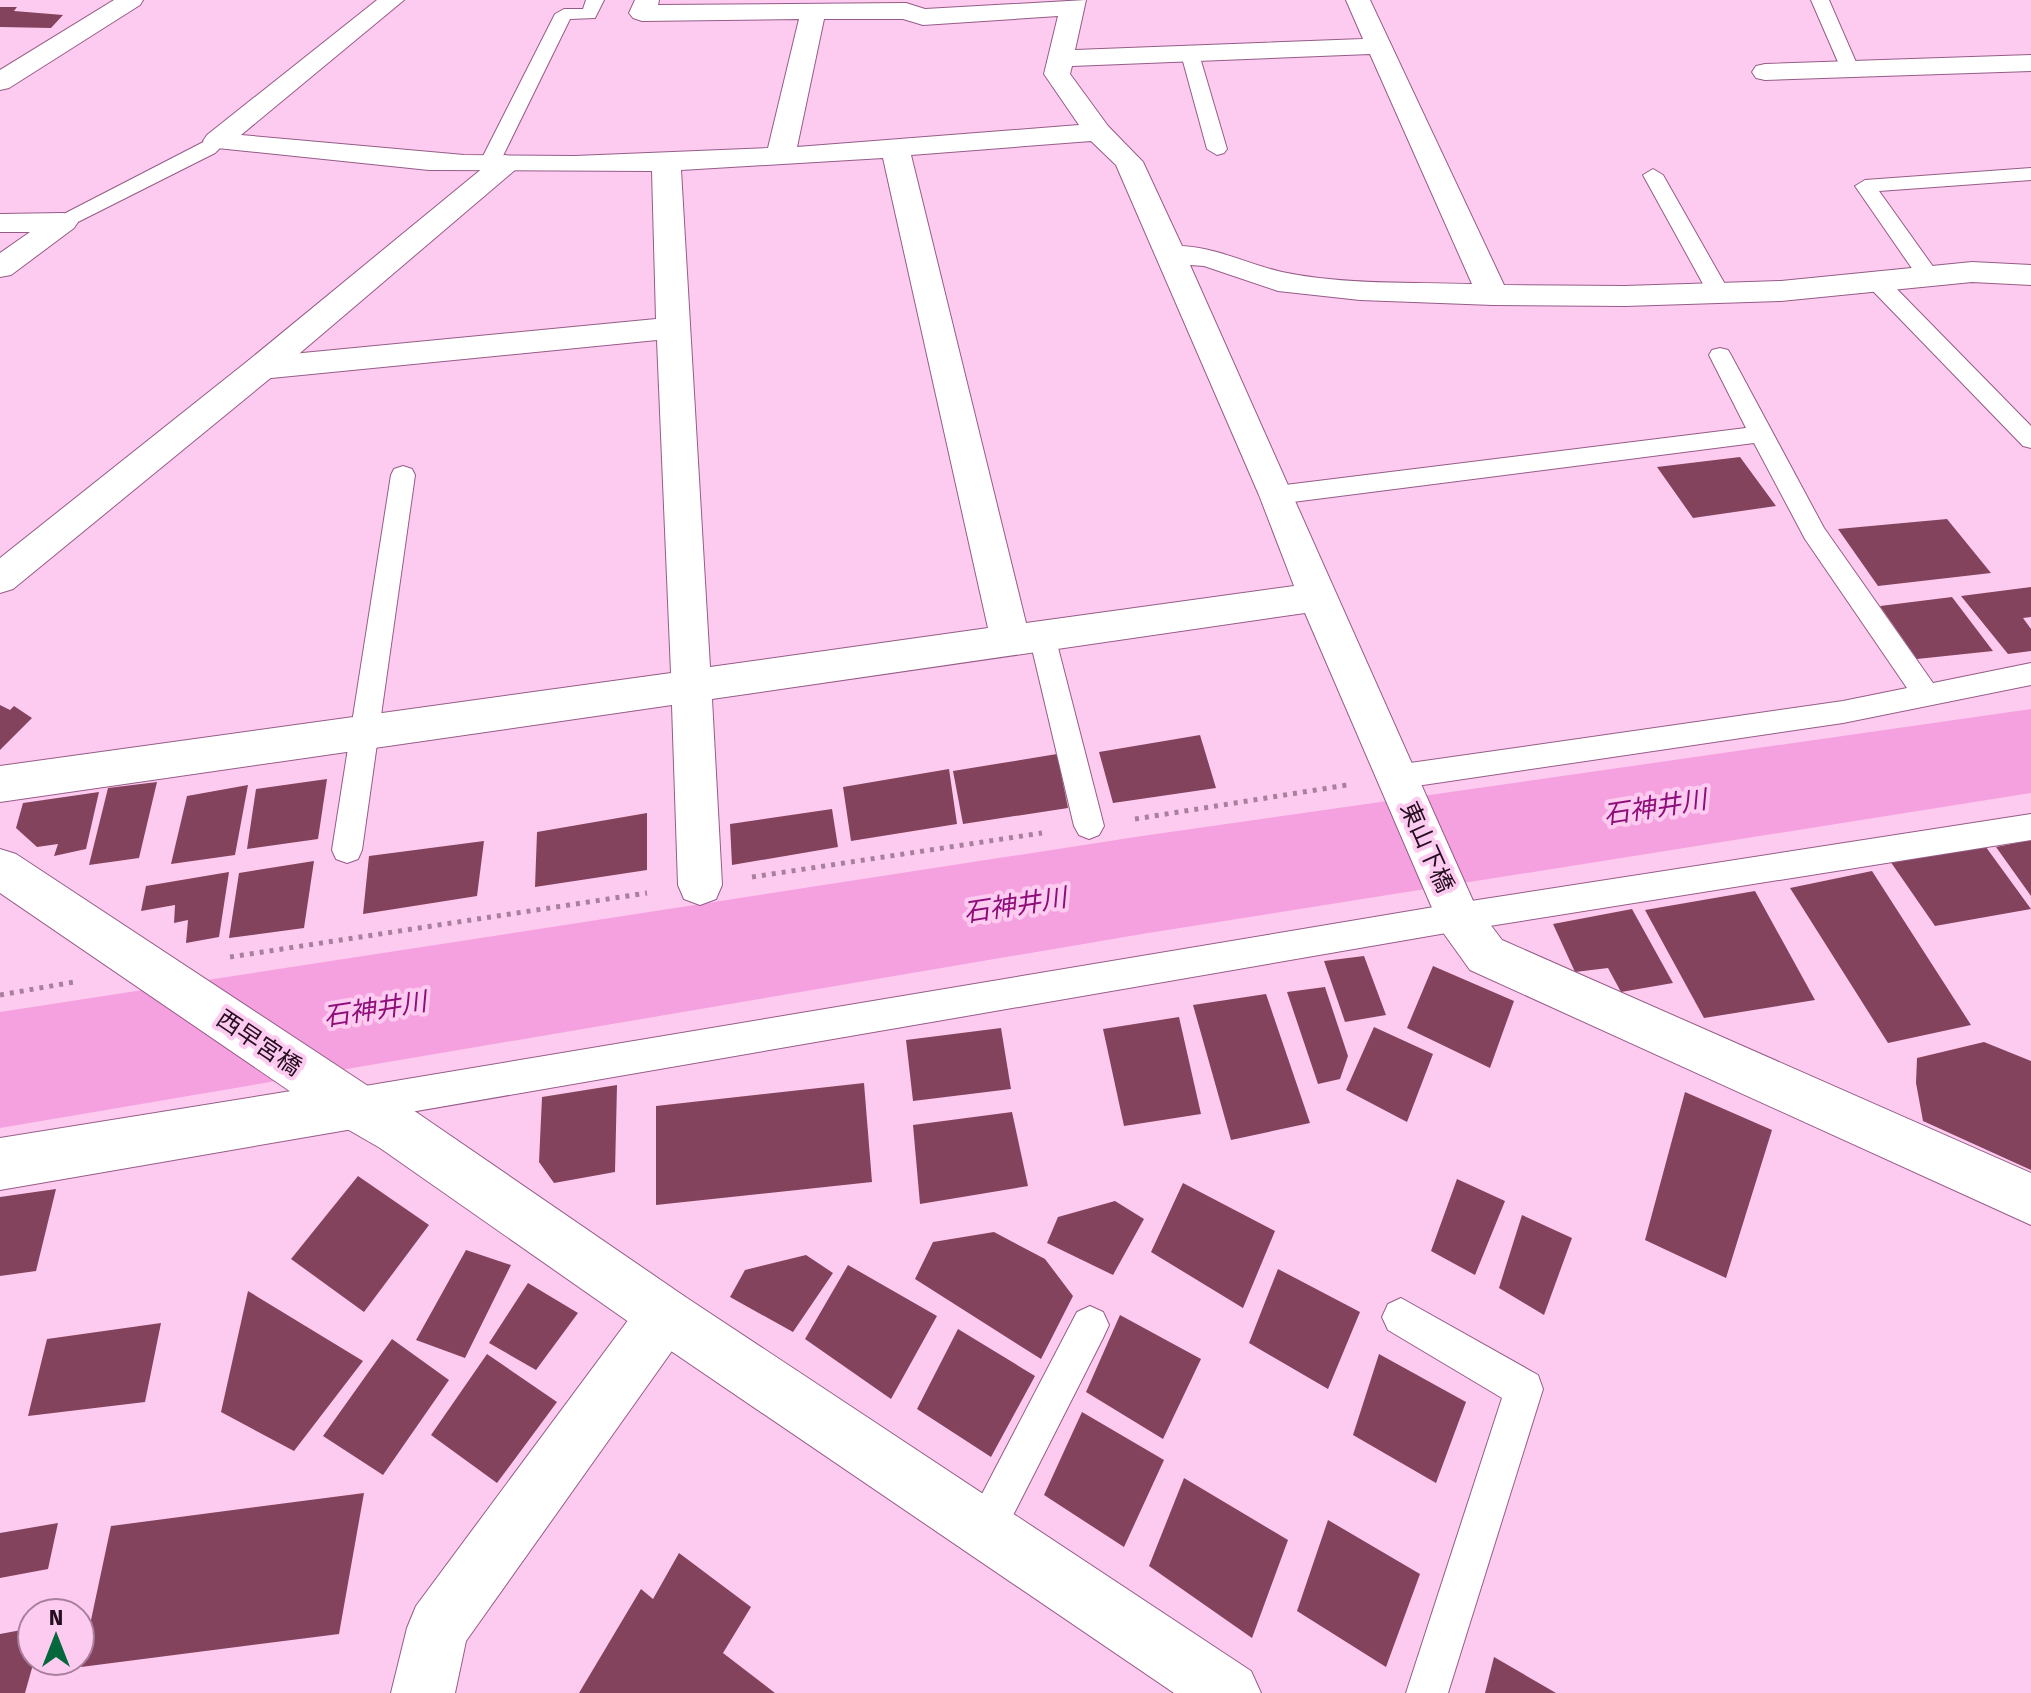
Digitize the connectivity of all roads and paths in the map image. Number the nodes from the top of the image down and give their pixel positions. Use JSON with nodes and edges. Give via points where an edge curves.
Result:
{"nodes":[{"id":1,"x":131,"y":0,"type":"edge"},
{"id":2,"x":392,"y":0,"type":"edge"},
{"id":3,"x":595,"y":0,"type":"edge"},
{"id":4,"x":647,"y":0,"type":"edge"},
{"id":5,"x":1358,"y":0,"type":"edge"},
{"id":6,"x":1820,"y":0,"type":"edge"},
{"id":7,"x":1073,"y":4,"type":"edge"},
{"id":8,"x":813,"y":12,"type":"junction"},
{"id":9,"x":1379,"y":46,"type":"junction"},
{"id":10,"x":1190,"y":54,"type":"junction"},
{"id":11,"x":1058,"y":59,"type":"junction"},
{"id":12,"x":2031,"y":63,"type":"edge"},
{"id":13,"x":1850,"y":69,"type":"junction"},
{"id":14,"x":1765,"y":72,"type":"dead end"},
{"id":15,"x":0,"y":82,"type":"edge"},
{"id":16,"x":1098,"y":132,"type":"junction"},
{"id":17,"x":217,"y":141,"type":"junction"},
{"id":18,"x":895,"y":147,"type":"junction"},
{"id":19,"x":1217,"y":149,"type":"dead end"},
{"id":20,"x":781,"y":155,"type":"junction"},
{"id":21,"x":666,"y":162,"type":"junction"},
{"id":22,"x":497,"y":164,"type":"junction"},
{"id":23,"x":2031,"y":174,"type":"edge"},
{"id":24,"x":1653,"y":175,"type":"dead end"},
{"id":25,"x":63,"y":222,"type":"junction"},
{"id":26,"x":0,"y":223,"type":"edge"},
{"id":27,"x":1169,"y":255,"type":"junction"},
{"id":28,"x":0,"y":268,"type":"edge"},
{"id":29,"x":1928,"y":275,"type":"junction"},
{"id":30,"x":2031,"y":275,"type":"edge"},
{"id":31,"x":1877,"y":282,"type":"junction"},
{"id":32,"x":1719,"y":293,"type":"junction"},
{"id":33,"x":1493,"y":295,"type":"junction"},
{"id":34,"x":671,"y":328,"type":"junction"},
{"id":35,"x":1720,"y":355,"type":"dead end"},
{"id":36,"x":261,"y":368,"type":"junction"},
{"id":37,"x":1761,"y":434,"type":"junction"},
{"id":38,"x":2031,"y":440,"type":"edge"},
{"id":39,"x":403,"y":475,"type":"dead end"},
{"id":40,"x":1277,"y":495,"type":"junction"},
{"id":41,"x":0,"y":579,"type":"edge"},
{"id":42,"x":1317,"y":597,"type":"junction"},
{"id":43,"x":1026,"y":638,"type":"junction"},
{"id":44,"x":2031,"y":674,"type":"edge"},
{"id":45,"x":693,"y":686,"type":"junction"},
{"id":46,"x":1926,"y":694,"type":"junction"},
{"id":47,"x":364,"y":732,"type":"junction"},
{"id":48,"x":1396,"y":777,"type":"junction"},
{"id":49,"x":0,"y":784,"type":"edge"},
{"id":50,"x":1089,"y":826,"type":"dead end"},
{"id":51,"x":2031,"y":827,"type":"edge"},
{"id":52,"x":347,"y":850,"type":"dead end"},
{"id":53,"x":0,"y":868,"type":"edge"},
{"id":54,"x":700,"y":885,"type":"dead end"},
{"id":55,"x":1458,"y":917,"type":"junction"},
{"id":56,"x":353,"y":1105,"type":"junction"},
{"id":57,"x":0,"y":1164,"type":"edge"},
{"id":58,"x":2031,"y":1199,"type":"edge"},
{"id":59,"x":665,"y":1315,"type":"junction"},
{"id":60,"x":1401,"y":1317,"type":"dead end"},
{"id":61,"x":1090,"y":1325,"type":"dead end"},
{"id":62,"x":985,"y":1529,"type":"junction"},
{"id":63,"x":423,"y":1693,"type":"edge"},
{"id":64,"x":1229,"y":1693,"type":"edge"},
{"id":65,"x":1427,"y":1693,"type":"edge"}],
"edges":[{"from":1,"to":15,"type":"street"},
{"from":2,"to":17,"type":"street"},
{"from":3,"to":22,"type":"lane","via":[[589,14],[564,14]]},
{"from":4,"to":8,"type":"street","via":[[642,13]]},
{"from":5,"to":9,"type":"street"},
{"from":6,"to":13,"type":"lane"},
{"from":7,"to":8,"type":"street","via":[[923,17],[906,11]]},
{"from":7,"to":11,"type":"street"},
{"from":8,"to":20,"type":"street"},
{"from":9,"to":10,"type":"street"},
{"from":9,"to":33,"type":"street"},
{"from":10,"to":11,"type":"street"},
{"from":10,"to":19,"type":"lane"},
{"from":11,"to":16,"type":"street","name":"東山下橋","via":[[1057,74]]},
{"from":12,"to":13,"type":"street"},
{"from":13,"to":14,"type":"street"},
{"from":16,"to":18,"type":"street"},
{"from":16,"to":27,"type":"street","name":"東山下橋","via":[[1129,162]]},
{"from":17,"to":22,"type":"street","via":[[414,162]]},
{"from":17,"to":25,"type":"lane"},
{"from":18,"to":20,"type":"street"},
{"from":18,"to":43,"type":"street"},
{"from":20,"to":21,"type":"street"},
{"from":21,"to":22,"type":"street"},
{"from":21,"to":34,"type":"street"},
{"from":22,"to":36,"type":"street"},
{"from":23,"to":29,"type":"lane","via":[[1865,186]]},
{"from":24,"to":32,"type":"lane"},
{"from":25,"to":26,"type":"street"},
{"from":25,"to":28,"type":"street"},
{"from":27,"to":33,"type":"street","via":[[1208,257],[1278,281]]},
{"from":27,"to":40,"type":"street","name":"東山下橋"},
{"from":29,"to":30,"type":"street"},
{"from":29,"to":31,"type":"street"},
{"from":31,"to":32,"type":"street"},
{"from":31,"to":38,"type":"lane"},
{"from":32,"to":33,"type":"street"},
{"from":34,"to":36,"type":"street"},
{"from":34,"to":45,"type":"street"},
{"from":35,"to":37,"type":"lane"},
{"from":36,"to":41,"type":"street"},
{"from":37,"to":40,"type":"lane"},
{"from":37,"to":46,"type":"lane","via":[[1814,533]]},
{"from":39,"to":47,"type":"lane"},
{"from":40,"to":42,"type":"street","name":"東山下橋"},
{"from":42,"to":43,"type":"street"},
{"from":42,"to":48,"type":"street","name":"東山下橋"},
{"from":43,"to":45,"type":"street"},
{"from":43,"to":50,"type":"lane"},
{"from":44,"to":46,"type":"lane"},
{"from":45,"to":47,"type":"street"},
{"from":45,"to":54,"type":"street"},
{"from":46,"to":48,"type":"lane","via":[[1843,712]]},
{"from":47,"to":49,"type":"street"},
{"from":47,"to":52,"type":"lane"},
{"from":48,"to":55,"type":"street","name":"東山下橋"},
{"from":51,"to":55,"type":"lane"},
{"from":53,"to":56,"type":"street","name":"西早宮橋"},
{"from":55,"to":56,"type":"lane"},
{"from":55,"to":58,"type":"street","name":"東山下橋","via":[[1486,955]]},
{"from":56,"to":57,"type":"street"},
{"from":56,"to":59,"type":"street","name":"西早宮橋","via":[[398,1130]]},
{"from":59,"to":62,"type":"street","name":"西早宮橋"},
{"from":59,"to":63,"type":"street","via":[[438,1628]]},
{"from":60,"to":65,"type":"lane","via":[[1524,1389]]},
{"from":61,"to":62,"type":"lane"},
{"from":62,"to":64,"type":"street","name":"西早宮橋"}]}
